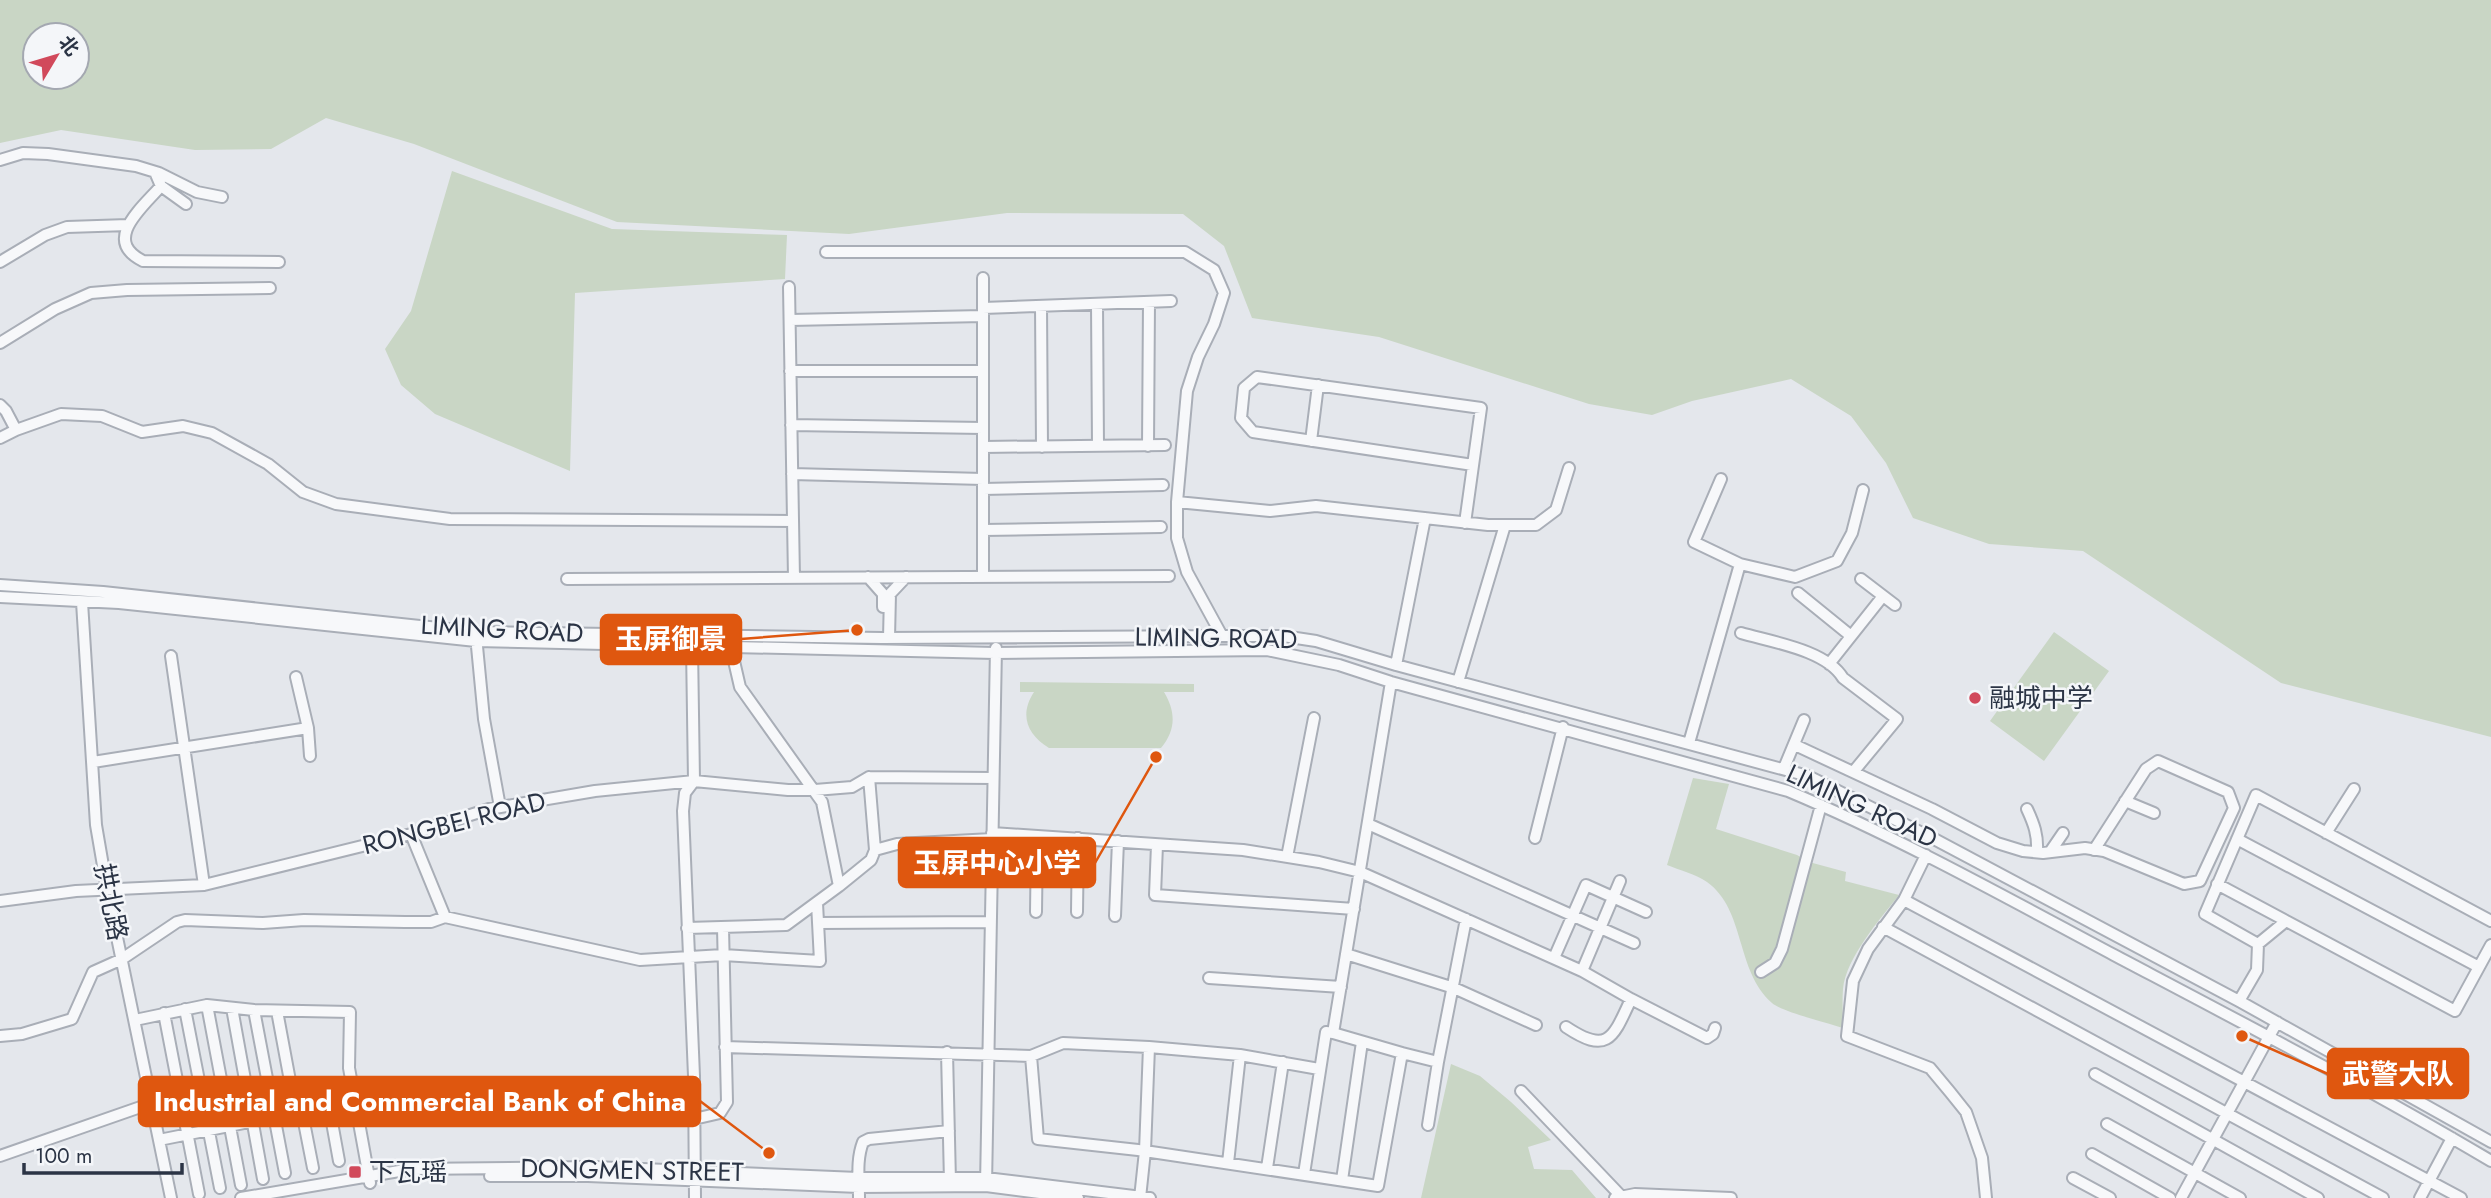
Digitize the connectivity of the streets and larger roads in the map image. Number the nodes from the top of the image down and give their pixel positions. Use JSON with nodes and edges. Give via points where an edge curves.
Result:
{"nodes":[{"id":1,"x":0,"y":160,"type":"edge"},
{"id":2,"x":155,"y":172,"type":"junction"},
{"id":3,"x":162,"y":186,"type":"junction"},
{"id":4,"x":222,"y":197,"type":"dead end"},
{"id":5,"x":186,"y":204,"type":"dead end"},
{"id":6,"x":128,"y":225,"type":"junction"},
{"id":7,"x":826,"y":252,"type":"dead end"},
{"id":8,"x":0,"y":262,"type":"edge"},
{"id":9,"x":279,"y":262,"type":"dead end"},
{"id":10,"x":983,"y":278,"type":"dead end"},
{"id":11,"x":789,"y":287,"type":"dead end"},
{"id":12,"x":270,"y":288,"type":"dead end"},
{"id":13,"x":1171,"y":301,"type":"dead end"},
{"id":14,"x":1149,"y":302,"type":"junction"},
{"id":15,"x":1097,"y":304,"type":"junction"},
{"id":16,"x":1041,"y":306,"type":"junction"},
{"id":17,"x":983,"y":312,"type":"junction"},
{"id":18,"x":790,"y":320,"type":"junction"},
{"id":19,"x":0,"y":343,"type":"edge"},
{"id":20,"x":790,"y":371,"type":"junction"},
{"id":21,"x":983,"y":371,"type":"junction"},
{"id":22,"x":1318,"y":385,"type":"junction"},
{"id":23,"x":0,"y":405,"type":"edge"},
{"id":24,"x":791,"y":425,"type":"junction"},
{"id":25,"x":983,"y":428,"type":"junction"},
{"id":26,"x":16,"y":430,"type":"junction"},
{"id":27,"x":0,"y":438,"type":"edge"},
{"id":28,"x":1311,"y":441,"type":"junction"},
{"id":29,"x":1098,"y":446,"type":"junction"},
{"id":30,"x":1148,"y":446,"type":"junction"},
{"id":31,"x":1165,"y":446,"type":"dead end"},
{"id":32,"x":983,"y":447,"type":"junction"},
{"id":33,"x":1042,"y":447,"type":"junction"},
{"id":34,"x":1473,"y":465,"type":"junction"},
{"id":35,"x":1569,"y":468,"type":"dead end"},
{"id":36,"x":792,"y":474,"type":"junction"},
{"id":37,"x":1721,"y":479,"type":"dead end"},
{"id":38,"x":983,"y":484,"type":"junction"},
{"id":39,"x":1163,"y":485,"type":"dead end"},
{"id":40,"x":1863,"y":490,"type":"dead end"},
{"id":41,"x":1177,"y":502,"type":"junction"},
{"id":42,"x":1425,"y":518,"type":"junction"},
{"id":43,"x":793,"y":521,"type":"junction"},
{"id":44,"x":1465,"y":523,"type":"junction"},
{"id":45,"x":1505,"y":525,"type":"junction"},
{"id":46,"x":1161,"y":527,"type":"dead end"},
{"id":47,"x":983,"y":530,"type":"junction"},
{"id":48,"x":1740,"y":564,"type":"junction"},
{"id":49,"x":1169,"y":576,"type":"dead end"},
{"id":50,"x":867,"y":577,"type":"junction"},
{"id":51,"x":906,"y":577,"type":"junction"},
{"id":52,"x":983,"y":577,"type":"junction"},
{"id":53,"x":794,"y":578,"type":"junction"},
{"id":54,"x":567,"y":579,"type":"dead end"},
{"id":55,"x":1861,"y":579,"type":"dead end"},
{"id":56,"x":0,"y":584,"type":"edge"},
{"id":57,"x":1798,"y":593,"type":"dead end"},
{"id":58,"x":1883,"y":596,"type":"junction"},
{"id":59,"x":0,"y":597,"type":"edge"},
{"id":60,"x":82,"y":602,"type":"junction"},
{"id":61,"x":1895,"y":605,"type":"dead end"},
{"id":62,"x":1741,"y":633,"type":"dead end"},
{"id":63,"x":476,"y":636,"type":"junction"},
{"id":64,"x":1222,"y":636,"type":"junction"},
{"id":65,"x":1851,"y":636,"type":"junction"},
{"id":66,"x":886,"y":638,"type":"junction"},
{"id":67,"x":996,"y":638,"type":"junction"},
{"id":68,"x":692,"y":647,"type":"junction"},
{"id":69,"x":731,"y":648,"type":"junction"},
{"id":70,"x":995,"y":653,"type":"junction"},
{"id":71,"x":171,"y":656,"type":"dead end"},
{"id":72,"x":1829,"y":664,"type":"junction"},
{"id":73,"x":1396,"y":665,"type":"junction"},
{"id":74,"x":296,"y":677,"type":"dead end"},
{"id":75,"x":1391,"y":681,"type":"junction"},
{"id":76,"x":1458,"y":682,"type":"junction"},
{"id":77,"x":1314,"y":718,"type":"dead end"},
{"id":78,"x":1804,"y":720,"type":"dead end"},
{"id":79,"x":1563,"y":727,"type":"junction"},
{"id":80,"x":308,"y":728,"type":"junction"},
{"id":81,"x":1689,"y":743,"type":"junction"},
{"id":82,"x":1795,"y":745,"type":"junction"},
{"id":83,"x":184,"y":748,"type":"junction"},
{"id":84,"x":310,"y":756,"type":"dead end"},
{"id":85,"x":93,"y":762,"type":"junction"},
{"id":86,"x":1784,"y":768,"type":"junction"},
{"id":87,"x":1854,"y":771,"type":"junction"},
{"id":88,"x":869,"y":777,"type":"junction"},
{"id":89,"x":993,"y":778,"type":"junction"},
{"id":90,"x":694,"y":781,"type":"junction"},
{"id":91,"x":2354,"y":789,"type":"dead end"},
{"id":92,"x":815,"y":790,"type":"junction"},
{"id":93,"x":2125,"y":801,"type":"junction"},
{"id":94,"x":1821,"y":805,"type":"junction"},
{"id":95,"x":500,"y":807,"type":"junction"},
{"id":96,"x":2026,"y":809,"type":"dead end"},
{"id":97,"x":2154,"y":813,"type":"dead end"},
{"id":98,"x":1368,"y":824,"type":"junction"},
{"id":99,"x":2063,"y":833,"type":"dead end"},
{"id":100,"x":2326,"y":833,"type":"junction"},
{"id":101,"x":411,"y":834,"type":"junction"},
{"id":102,"x":992,"y":836,"type":"junction"},
{"id":103,"x":1037,"y":837,"type":"junction"},
{"id":104,"x":1079,"y":838,"type":"junction"},
{"id":105,"x":1535,"y":838,"type":"dead end"},
{"id":106,"x":2237,"y":839,"type":"junction"},
{"id":107,"x":1118,"y":841,"type":"junction"},
{"id":108,"x":1157,"y":845,"type":"junction"},
{"id":109,"x":875,"y":850,"type":"junction"},
{"id":110,"x":2094,"y":850,"type":"junction"},
{"id":111,"x":2037,"y":852,"type":"junction"},
{"id":112,"x":2050,"y":852,"type":"junction"},
{"id":113,"x":1926,"y":855,"type":"junction"},
{"id":114,"x":1287,"y":857,"type":"junction"},
{"id":115,"x":1360,"y":872,"type":"junction"},
{"id":116,"x":1620,"y":881,"type":"dead end"},
{"id":117,"x":2217,"y":884,"type":"junction"},
{"id":118,"x":204,"y":885,"type":"junction"},
{"id":119,"x":839,"y":886,"type":"junction"},
{"id":120,"x":107,"y":889,"type":"junction"},
{"id":121,"x":1613,"y":898,"type":"junction"},
{"id":122,"x":1904,"y":900,"type":"junction"},
{"id":123,"x":0,"y":901,"type":"edge"},
{"id":124,"x":817,"y":903,"type":"junction"},
{"id":125,"x":1354,"y":909,"type":"junction"},
{"id":126,"x":1036,"y":912,"type":"dead end"},
{"id":127,"x":1077,"y":912,"type":"dead end"},
{"id":128,"x":1646,"y":912,"type":"dead end"},
{"id":129,"x":1573,"y":915,"type":"junction"},
{"id":130,"x":1115,"y":916,"type":"dead end"},
{"id":131,"x":445,"y":917,"type":"junction"},
{"id":132,"x":1466,"y":919,"type":"junction"},
{"id":133,"x":2286,"y":921,"type":"junction"},
{"id":134,"x":2491,"y":921,"type":"edge"},
{"id":135,"x":990,"y":922,"type":"junction"},
{"id":136,"x":818,"y":923,"type":"junction"},
{"id":137,"x":1883,"y":927,"type":"junction"},
{"id":138,"x":687,"y":928,"type":"junction"},
{"id":139,"x":723,"y":928,"type":"junction"},
{"id":140,"x":1601,"y":928,"type":"junction"},
{"id":141,"x":1634,"y":943,"type":"dead end"},
{"id":142,"x":2258,"y":944,"type":"junction"},
{"id":143,"x":2491,"y":945,"type":"edge"},
{"id":144,"x":1346,"y":954,"type":"junction"},
{"id":145,"x":723,"y":955,"type":"junction"},
{"id":146,"x":690,"y":957,"type":"junction"},
{"id":147,"x":1554,"y":958,"type":"junction"},
{"id":148,"x":122,"y":959,"type":"junction"},
{"id":149,"x":2479,"y":967,"type":"junction"},
{"id":150,"x":1582,"y":971,"type":"junction"},
{"id":151,"x":1761,"y":972,"type":"dead end"},
{"id":152,"x":1209,"y":978,"type":"dead end"},
{"id":153,"x":1341,"y":987,"type":"junction"},
{"id":154,"x":1631,"y":999,"type":"junction"},
{"id":155,"x":2239,"y":1001,"type":"junction"},
{"id":156,"x":207,"y":1005,"type":"junction"},
{"id":157,"x":186,"y":1009,"type":"junction"},
{"id":158,"x":232,"y":1009,"type":"junction"},
{"id":159,"x":254,"y":1010,"type":"junction"},
{"id":160,"x":277,"y":1011,"type":"junction"},
{"id":161,"x":164,"y":1013,"type":"junction"},
{"id":162,"x":135,"y":1020,"type":"junction"},
{"id":163,"x":2277,"y":1022,"type":"junction"},
{"id":164,"x":1536,"y":1025,"type":"dead end"},
{"id":165,"x":1566,"y":1027,"type":"dead end"},
{"id":166,"x":1715,"y":1028,"type":"dead end"},
{"id":167,"x":1333,"y":1033,"type":"junction"},
{"id":168,"x":0,"y":1036,"type":"edge"},
{"id":169,"x":2269,"y":1037,"type":"junction"},
{"id":170,"x":1362,"y":1042,"type":"junction"},
{"id":171,"x":725,"y":1047,"type":"junction"},
{"id":172,"x":1149,"y":1047,"type":"junction"},
{"id":173,"x":947,"y":1052,"type":"junction"},
{"id":174,"x":1402,"y":1053,"type":"junction"},
{"id":175,"x":988,"y":1054,"type":"junction"},
{"id":176,"x":1240,"y":1055,"type":"junction"},
{"id":177,"x":1031,"y":1056,"type":"junction"},
{"id":178,"x":1283,"y":1062,"type":"junction"},
{"id":179,"x":1438,"y":1062,"type":"junction"},
{"id":180,"x":1319,"y":1069,"type":"junction"},
{"id":181,"x":2095,"y":1074,"type":"dead end"},
{"id":182,"x":2244,"y":1084,"type":"junction"},
{"id":183,"x":1521,"y":1091,"type":"dead end"},
{"id":184,"x":152,"y":1103,"type":"junction"},
{"id":185,"x":299,"y":1112,"type":"junction"},
{"id":186,"x":2228,"y":1114,"type":"junction"},
{"id":187,"x":275,"y":1117,"type":"junction"},
{"id":188,"x":694,"y":1119,"type":"junction"},
{"id":189,"x":253,"y":1122,"type":"junction"},
{"id":190,"x":2107,"y":1124,"type":"dead end"},
{"id":191,"x":1427,"y":1125,"type":"dead end"},
{"id":192,"x":230,"y":1126,"type":"junction"},
{"id":193,"x":209,"y":1130,"type":"junction"},
{"id":194,"x":949,"y":1131,"type":"junction"},
{"id":195,"x":188,"y":1135,"type":"junction"},
{"id":196,"x":2452,"y":1138,"type":"junction"},
{"id":197,"x":159,"y":1140,"type":"junction"},
{"id":198,"x":2214,"y":1140,"type":"junction"},
{"id":199,"x":2491,"y":1142,"type":"edge"},
{"id":200,"x":1145,"y":1151,"type":"junction"},
{"id":201,"x":2092,"y":1154,"type":"dead end"},
{"id":202,"x":0,"y":1156,"type":"edge"},
{"id":203,"x":339,"y":1161,"type":"dead end"},
{"id":204,"x":2491,"y":1161,"type":"edge"},
{"id":205,"x":1228,"y":1163,"type":"junction"},
{"id":206,"x":313,"y":1168,"type":"dead end"},
{"id":207,"x":1267,"y":1168,"type":"junction"},
{"id":208,"x":285,"y":1173,"type":"dead end"},
{"id":209,"x":2195,"y":1173,"type":"junction"},
{"id":210,"x":1304,"y":1174,"type":"junction"},
{"id":211,"x":694,"y":1175,"type":"junction"},
{"id":212,"x":2073,"y":1178,"type":"dead end"},
{"id":213,"x":263,"y":1180,"type":"dead end"},
{"id":214,"x":369,"y":1180,"type":"junction"},
{"id":215,"x":1342,"y":1180,"type":"junction"},
{"id":216,"x":950,"y":1181,"type":"junction"},
{"id":217,"x":986,"y":1182,"type":"junction"},
{"id":218,"x":2429,"y":1182,"type":"junction"},
{"id":219,"x":241,"y":1185,"type":"dead end"},
{"id":220,"x":220,"y":1188,"type":"dead end"},
{"id":221,"x":859,"y":1188,"type":"edge"},
{"id":222,"x":199,"y":1194,"type":"dead end"},
{"id":223,"x":1618,"y":1197,"type":"edge"},
{"id":224,"x":171,"y":1198,"type":"edge"},
{"id":225,"x":241,"y":1198,"type":"edge"},
{"id":226,"x":286,"y":1198,"type":"edge"},
{"id":227,"x":695,"y":1198,"type":"edge"},
{"id":228,"x":1078,"y":1198,"type":"edge"},
{"id":229,"x":1143,"y":1198,"type":"edge"},
{"id":230,"x":1731,"y":1198,"type":"edge"},
{"id":231,"x":1986,"y":1198,"type":"edge"},
{"id":232,"x":2109,"y":1198,"type":"edge"},
{"id":233,"x":2170,"y":1198,"type":"edge"},
{"id":234,"x":2182,"y":1198,"type":"edge"},
{"id":235,"x":2240,"y":1198,"type":"edge"},
{"id":236,"x":2318,"y":1198,"type":"edge"},
{"id":237,"x":2383,"y":1198,"type":"edge"},
{"id":238,"x":2420,"y":1198,"type":"edge"},
{"id":239,"x":2461,"y":1198,"type":"edge"}],
"edges":[{"from":1,"to":2,"type":"street","via":[[23,153],[48,154]]},
{"from":2,"to":3,"type":"street"},
{"from":2,"to":4,"type":"street"},
{"from":3,"to":5,"type":"street"},
{"from":3,"to":6,"type":"street"},
{"from":6,"to":8,"type":"street","via":[[67,227]]},
{"from":6,"to":9,"type":"street","via":[[127,248],[143,261]]},
{"from":7,"to":41,"type":"street","via":[[1185,251],[1214,270],[1224,293],[1187,391]]},
{"from":10,"to":17,"type":"street"},
{"from":11,"to":18,"type":"street"},
{"from":12,"to":19,"type":"street","via":[[91,293]]},
{"from":13,"to":14,"type":"street"},
{"from":14,"to":15,"type":"street"},
{"from":14,"to":30,"type":"street"},
{"from":15,"to":16,"type":"street"},
{"from":15,"to":29,"type":"street"},
{"from":16,"to":17,"type":"street"},
{"from":16,"to":33,"type":"street"},
{"from":17,"to":18,"type":"street"},
{"from":17,"to":21,"type":"street"},
{"from":18,"to":20,"type":"street"},
{"from":20,"to":21,"type":"street"},
{"from":20,"to":24,"type":"street"},
{"from":21,"to":25,"type":"street"},
{"from":22,"to":28,"type":"street"},
{"from":22,"to":28,"type":"street","via":[[1257,377],[1244,388],[1241,418],[1252,432]]},
{"from":22,"to":34,"type":"street","via":[[1480,408]]},
{"from":23,"to":26,"type":"street"},
{"from":24,"to":25,"type":"street"},
{"from":24,"to":36,"type":"street"},
{"from":25,"to":32,"type":"street"},
{"from":26,"to":27,"type":"street"},
{"from":26,"to":43,"type":"street","via":[[61,414],[102,416],[142,432],[183,426],[212,433],[268,464],[303,492],[337,504],[450,519]]},
{"from":28,"to":34,"type":"street"},
{"from":29,"to":30,"type":"street"},
{"from":29,"to":33,"type":"street"},
{"from":30,"to":31,"type":"street"},
{"from":32,"to":33,"type":"street"},
{"from":32,"to":38,"type":"street"},
{"from":34,"to":44,"type":"street"},
{"from":35,"to":45,"type":"street","via":[[1556,510],[1536,525]]},
{"from":36,"to":38,"type":"street"},
{"from":36,"to":43,"type":"street"},
{"from":37,"to":48,"type":"street","via":[[1693,542]]},
{"from":38,"to":39,"type":"street"},
{"from":38,"to":47,"type":"street"},
{"from":40,"to":48,"type":"street","via":[[1852,533],[1837,561],[1795,577]]},
{"from":41,"to":42,"type":"street","via":[[1270,511],[1316,506]]},
{"from":41,"to":64,"type":"street","via":[[1177,538],[1187,572]]},
{"from":42,"to":44,"type":"street"},
{"from":42,"to":73,"type":"street"},
{"from":43,"to":53,"type":"street"},
{"from":44,"to":45,"type":"street"},
{"from":45,"to":76,"type":"street"},
{"from":46,"to":47,"type":"street"},
{"from":47,"to":52,"type":"street"},
{"from":48,"to":81,"type":"street"},
{"from":49,"to":52,"type":"street"},
{"from":50,"to":51,"type":"street"},
{"from":50,"to":53,"type":"street"},
{"from":50,"to":66,"type":"street","via":[[883,594]]},
{"from":51,"to":52,"type":"street"},
{"from":51,"to":66,"type":"street","via":[[890,594]]},
{"from":53,"to":54,"type":"street"},
{"from":55,"to":58,"type":"street"},
{"from":56,"to":63,"type":"street","name":"LIMING ROAD"},
{"from":57,"to":65,"type":"street"},
{"from":58,"to":61,"type":"street"},
{"from":58,"to":65,"type":"street"},
{"from":59,"to":60,"type":"street","name":"LIMING ROAD"},
{"from":60,"to":63,"type":"street","name":"LIMING ROAD"},
{"from":60,"to":85,"type":"street","name":"拱北路"},
{"from":62,"to":72,"type":"street","via":[[1803,651]]},
{"from":63,"to":66,"type":"street","name":"LIMING ROAD"},
{"from":63,"to":68,"type":"street","name":"LIMING ROAD"},
{"from":63,"to":95,"type":"street","via":[[484,719]]},
{"from":64,"to":67,"type":"street","name":"LIMING ROAD"},
{"from":64,"to":73,"type":"street","name":"LIMING ROAD","via":[[1316,641]]},
{"from":65,"to":72,"type":"street"},
{"from":66,"to":67,"type":"street","name":"LIMING ROAD"},
{"from":67,"to":70,"type":"street"},
{"from":68,"to":69,"type":"street","name":"LIMING ROAD"},
{"from":68,"to":90,"type":"street"},
{"from":69,"to":70,"type":"street","name":"LIMING ROAD"},
{"from":69,"to":92,"type":"street","via":[[740,687]]},
{"from":70,"to":75,"type":"street","name":"LIMING ROAD","via":[[1267,650]]},
{"from":70,"to":89,"type":"street"},
{"from":71,"to":83,"type":"street"},
{"from":72,"to":87,"type":"street","via":[[1897,719]]},
{"from":73,"to":76,"type":"street","name":"LIMING ROAD"},
{"from":74,"to":80,"type":"street"},
{"from":75,"to":79,"type":"street","name":"LIMING ROAD"},
{"from":75,"to":98,"type":"street"},
{"from":76,"to":81,"type":"street","name":"LIMING ROAD"},
{"from":77,"to":114,"type":"street"},
{"from":78,"to":82,"type":"street"},
{"from":79,"to":94,"type":"street","name":"LIMING ROAD","via":[[1788,790]]},
{"from":79,"to":105,"type":"street"},
{"from":80,"to":83,"type":"street"},
{"from":80,"to":84,"type":"street"},
{"from":81,"to":86,"type":"street","name":"LIMING ROAD"},
{"from":82,"to":86,"type":"street"},
{"from":82,"to":87,"type":"street"},
{"from":83,"to":85,"type":"street"},
{"from":83,"to":118,"type":"street"},
{"from":85,"to":120,"type":"street","name":"拱北路","via":[[96,825]]},
{"from":86,"to":155,"type":"street","name":"LIMING ROAD","via":[[1936,839]]},
{"from":87,"to":111,"type":"street","via":[[1997,843]]},
{"from":88,"to":89,"type":"street","name":"RONGBEI ROAD"},
{"from":88,"to":92,"type":"street","name":"RONGBEI ROAD","via":[[852,787]]},
{"from":88,"to":109,"type":"street"},
{"from":89,"to":102,"type":"street"},
{"from":90,"to":92,"type":"street","name":"RONGBEI ROAD"},
{"from":90,"to":95,"type":"street","name":"RONGBEI ROAD"},
{"from":90,"to":138,"type":"street","via":[[685,793],[682,811]]},
{"from":91,"to":100,"type":"street"},
{"from":92,"to":119,"type":"street","via":[[822,802]]},
{"from":93,"to":97,"type":"street"},
{"from":93,"to":110,"type":"street"},
{"from":93,"to":110,"type":"street","via":[[2146,769],[2158,761],[2228,792],[2234,808],[2200,881],[2184,884]]},
{"from":94,"to":113,"type":"street","name":"LIMING ROAD"},
{"from":94,"to":151,"type":"street","via":[[1782,949],[1775,963]]},
{"from":95,"to":101,"type":"street","name":"RONGBEI ROAD"},
{"from":96,"to":111,"type":"street","via":[[2038,839]]},
{"from":98,"to":115,"type":"street"},
{"from":98,"to":129,"type":"street"},
{"from":99,"to":112,"type":"street"},
{"from":100,"to":106,"type":"street","via":[[2256,795]]},
{"from":100,"to":134,"type":"street"},
{"from":101,"to":118,"type":"street","name":"RONGBEI ROAD"},
{"from":101,"to":131,"type":"street"},
{"from":102,"to":103,"type":"street"},
{"from":102,"to":109,"type":"street"},
{"from":102,"to":135,"type":"street"},
{"from":103,"to":104,"type":"street"},
{"from":103,"to":126,"type":"street"},
{"from":104,"to":107,"type":"street"},
{"from":104,"to":127,"type":"street"},
{"from":106,"to":117,"type":"street"},
{"from":106,"to":149,"type":"street"},
{"from":107,"to":108,"type":"street"},
{"from":107,"to":130,"type":"street"},
{"from":108,"to":114,"type":"street"},
{"from":108,"to":125,"type":"street","via":[[1154,895]]},
{"from":109,"to":119,"type":"street","via":[[871,860]]},
{"from":110,"to":112,"type":"street"},
{"from":111,"to":112,"type":"street"},
{"from":113,"to":122,"type":"street"},
{"from":113,"to":169,"type":"street","name":"LIMING ROAD"},
{"from":114,"to":115,"type":"street"},
{"from":115,"to":125,"type":"street"},
{"from":115,"to":132,"type":"street"},
{"from":116,"to":121,"type":"street"},
{"from":117,"to":133,"type":"street"},
{"from":117,"to":142,"type":"street","via":[[2205,914]]},
{"from":118,"to":120,"type":"street","name":"RONGBEI ROAD"},
{"from":119,"to":124,"type":"street"},
{"from":120,"to":123,"type":"street","name":"RONGBEI ROAD"},
{"from":120,"to":148,"type":"street","name":"拱北路"},
{"from":121,"to":128,"type":"street"},
{"from":121,"to":129,"type":"street","via":[[1586,886]]},
{"from":121,"to":140,"type":"street"},
{"from":122,"to":137,"type":"street"},
{"from":122,"to":182,"type":"street"},
{"from":124,"to":136,"type":"street"},
{"from":124,"to":139,"type":"street","via":[[786,925]]},
{"from":125,"to":144,"type":"street"},
{"from":129,"to":140,"type":"street"},
{"from":129,"to":147,"type":"street"},
{"from":131,"to":146,"type":"street","via":[[640,960]]},
{"from":131,"to":148,"type":"street","via":[[431,922],[185,920]]},
{"from":132,"to":147,"type":"street"},
{"from":132,"to":179,"type":"street"},
{"from":133,"to":142,"type":"street"},
{"from":133,"to":149,"type":"street","via":[[2455,1011]]},
{"from":135,"to":136,"type":"street"},
{"from":135,"to":175,"type":"street"},
{"from":136,"to":145,"type":"street","via":[[820,961]]},
{"from":137,"to":186,"type":"street"},
{"from":137,"to":231,"type":"street","via":[[1853,981],[1847,1036],[1930,1068],[1937,1076],[1966,1112],[1982,1158]]},
{"from":138,"to":139,"type":"street"},
{"from":138,"to":146,"type":"street"},
{"from":139,"to":145,"type":"street"},
{"from":140,"to":141,"type":"street"},
{"from":140,"to":150,"type":"street"},
{"from":142,"to":155,"type":"street","via":[[2257,970]]},
{"from":143,"to":149,"type":"street"},
{"from":144,"to":153,"type":"street"},
{"from":144,"to":164,"type":"street","via":[[1454,988]]},
{"from":145,"to":146,"type":"street"},
{"from":145,"to":171,"type":"street"},
{"from":146,"to":188,"type":"street"},
{"from":147,"to":150,"type":"street"},
{"from":148,"to":162,"type":"street","name":"拱北路"},
{"from":148,"to":168,"type":"street","via":[[93,972],[72,1019]]},
{"from":150,"to":154,"type":"street"},
{"from":152,"to":153,"type":"street"},
{"from":153,"to":167,"type":"street"},
{"from":154,"to":165,"type":"street","via":[[1605,1041],[1594,1042]]},
{"from":154,"to":166,"type":"street","via":[[1707,1038]]},
{"from":155,"to":163,"type":"street","name":"LIMING ROAD"},
{"from":156,"to":157,"type":"street"},
{"from":156,"to":158,"type":"street"},
{"from":156,"to":192,"type":"street"},
{"from":157,"to":161,"type":"street"},
{"from":157,"to":193,"type":"street"},
{"from":158,"to":159,"type":"street"},
{"from":158,"to":189,"type":"street"},
{"from":159,"to":160,"type":"street"},
{"from":159,"to":187,"type":"street"},
{"from":160,"to":185,"type":"street"},
{"from":160,"to":214,"type":"street","via":[[350,1013],[349,1068]]},
{"from":161,"to":162,"type":"street"},
{"from":161,"to":195,"type":"street"},
{"from":162,"to":184,"type":"street","name":"拱北路"},
{"from":163,"to":169,"type":"street"},
{"from":163,"to":199,"type":"street","name":"LIMING ROAD"},
{"from":167,"to":170,"type":"street"},
{"from":167,"to":180,"type":"street","via":[[1326,1032]]},
{"from":169,"to":182,"type":"street"},
{"from":169,"to":196,"type":"street","name":"LIMING ROAD"},
{"from":170,"to":174,"type":"street"},
{"from":170,"to":215,"type":"street"},
{"from":171,"to":173,"type":"street"},
{"from":171,"to":188,"type":"street","via":[[727,1102],[720,1113]]},
{"from":172,"to":176,"type":"street"},
{"from":172,"to":177,"type":"street","via":[[1063,1044]]},
{"from":172,"to":200,"type":"street"},
{"from":173,"to":175,"type":"street"},
{"from":173,"to":194,"type":"street"},
{"from":174,"to":179,"type":"street"},
{"from":174,"to":215,"type":"street","via":[[1378,1186]]},
{"from":175,"to":177,"type":"street"},
{"from":175,"to":217,"type":"street"},
{"from":176,"to":178,"type":"street"},
{"from":176,"to":205,"type":"street"},
{"from":177,"to":200,"type":"street","via":[[1038,1139]]},
{"from":178,"to":180,"type":"street"},
{"from":178,"to":207,"type":"street"},
{"from":179,"to":191,"type":"street"},
{"from":180,"to":210,"type":"street"},
{"from":181,"to":198,"type":"street"},
{"from":182,"to":186,"type":"street"},
{"from":182,"to":218,"type":"street"},
{"from":183,"to":223,"type":"street"},
{"from":184,"to":197,"type":"street","name":"拱北路"},
{"from":184,"to":202,"type":"street"},
{"from":185,"to":187,"type":"street"},
{"from":185,"to":203,"type":"street","via":[[329,1106]]},
{"from":185,"to":206,"type":"street"},
{"from":186,"to":198,"type":"street"},
{"from":186,"to":237,"type":"street"},
{"from":187,"to":189,"type":"street"},
{"from":187,"to":208,"type":"street"},
{"from":188,"to":211,"type":"street"},
{"from":189,"to":192,"type":"street"},
{"from":189,"to":213,"type":"street"},
{"from":190,"to":209,"type":"street"},
{"from":192,"to":193,"type":"street"},
{"from":192,"to":219,"type":"street"},
{"from":193,"to":195,"type":"street"},
{"from":193,"to":220,"type":"street"},
{"from":194,"to":216,"type":"street"},
{"from":194,"to":221,"type":"street","via":[[863,1142]]},
{"from":195,"to":197,"type":"street"},
{"from":195,"to":222,"type":"street"},
{"from":196,"to":204,"type":"street","name":"LIMING ROAD"},
{"from":196,"to":218,"type":"street"},
{"from":197,"to":224,"type":"street","name":"拱北路"},
{"from":198,"to":209,"type":"street"},
{"from":198,"to":236,"type":"street"},
{"from":200,"to":205,"type":"street"},
{"from":200,"to":229,"type":"street"},
{"from":201,"to":233,"type":"street"},
{"from":205,"to":207,"type":"street"},
{"from":207,"to":210,"type":"street"},
{"from":209,"to":234,"type":"street"},
{"from":209,"to":235,"type":"street"},
{"from":210,"to":215,"type":"street"},
{"from":211,"to":214,"type":"street"},
{"from":211,"to":221,"type":"street"},
{"from":211,"to":227,"type":"street"},
{"from":212,"to":232,"type":"street"},
{"from":214,"to":225,"type":"street"},
{"from":214,"to":226,"type":"street"},
{"from":216,"to":217,"type":"street"},
{"from":216,"to":221,"type":"street"},
{"from":217,"to":228,"type":"street"},
{"from":217,"to":229,"type":"street"},
{"from":218,"to":238,"type":"street"},
{"from":218,"to":239,"type":"street"},
{"from":223,"to":230,"type":"street"}]}
